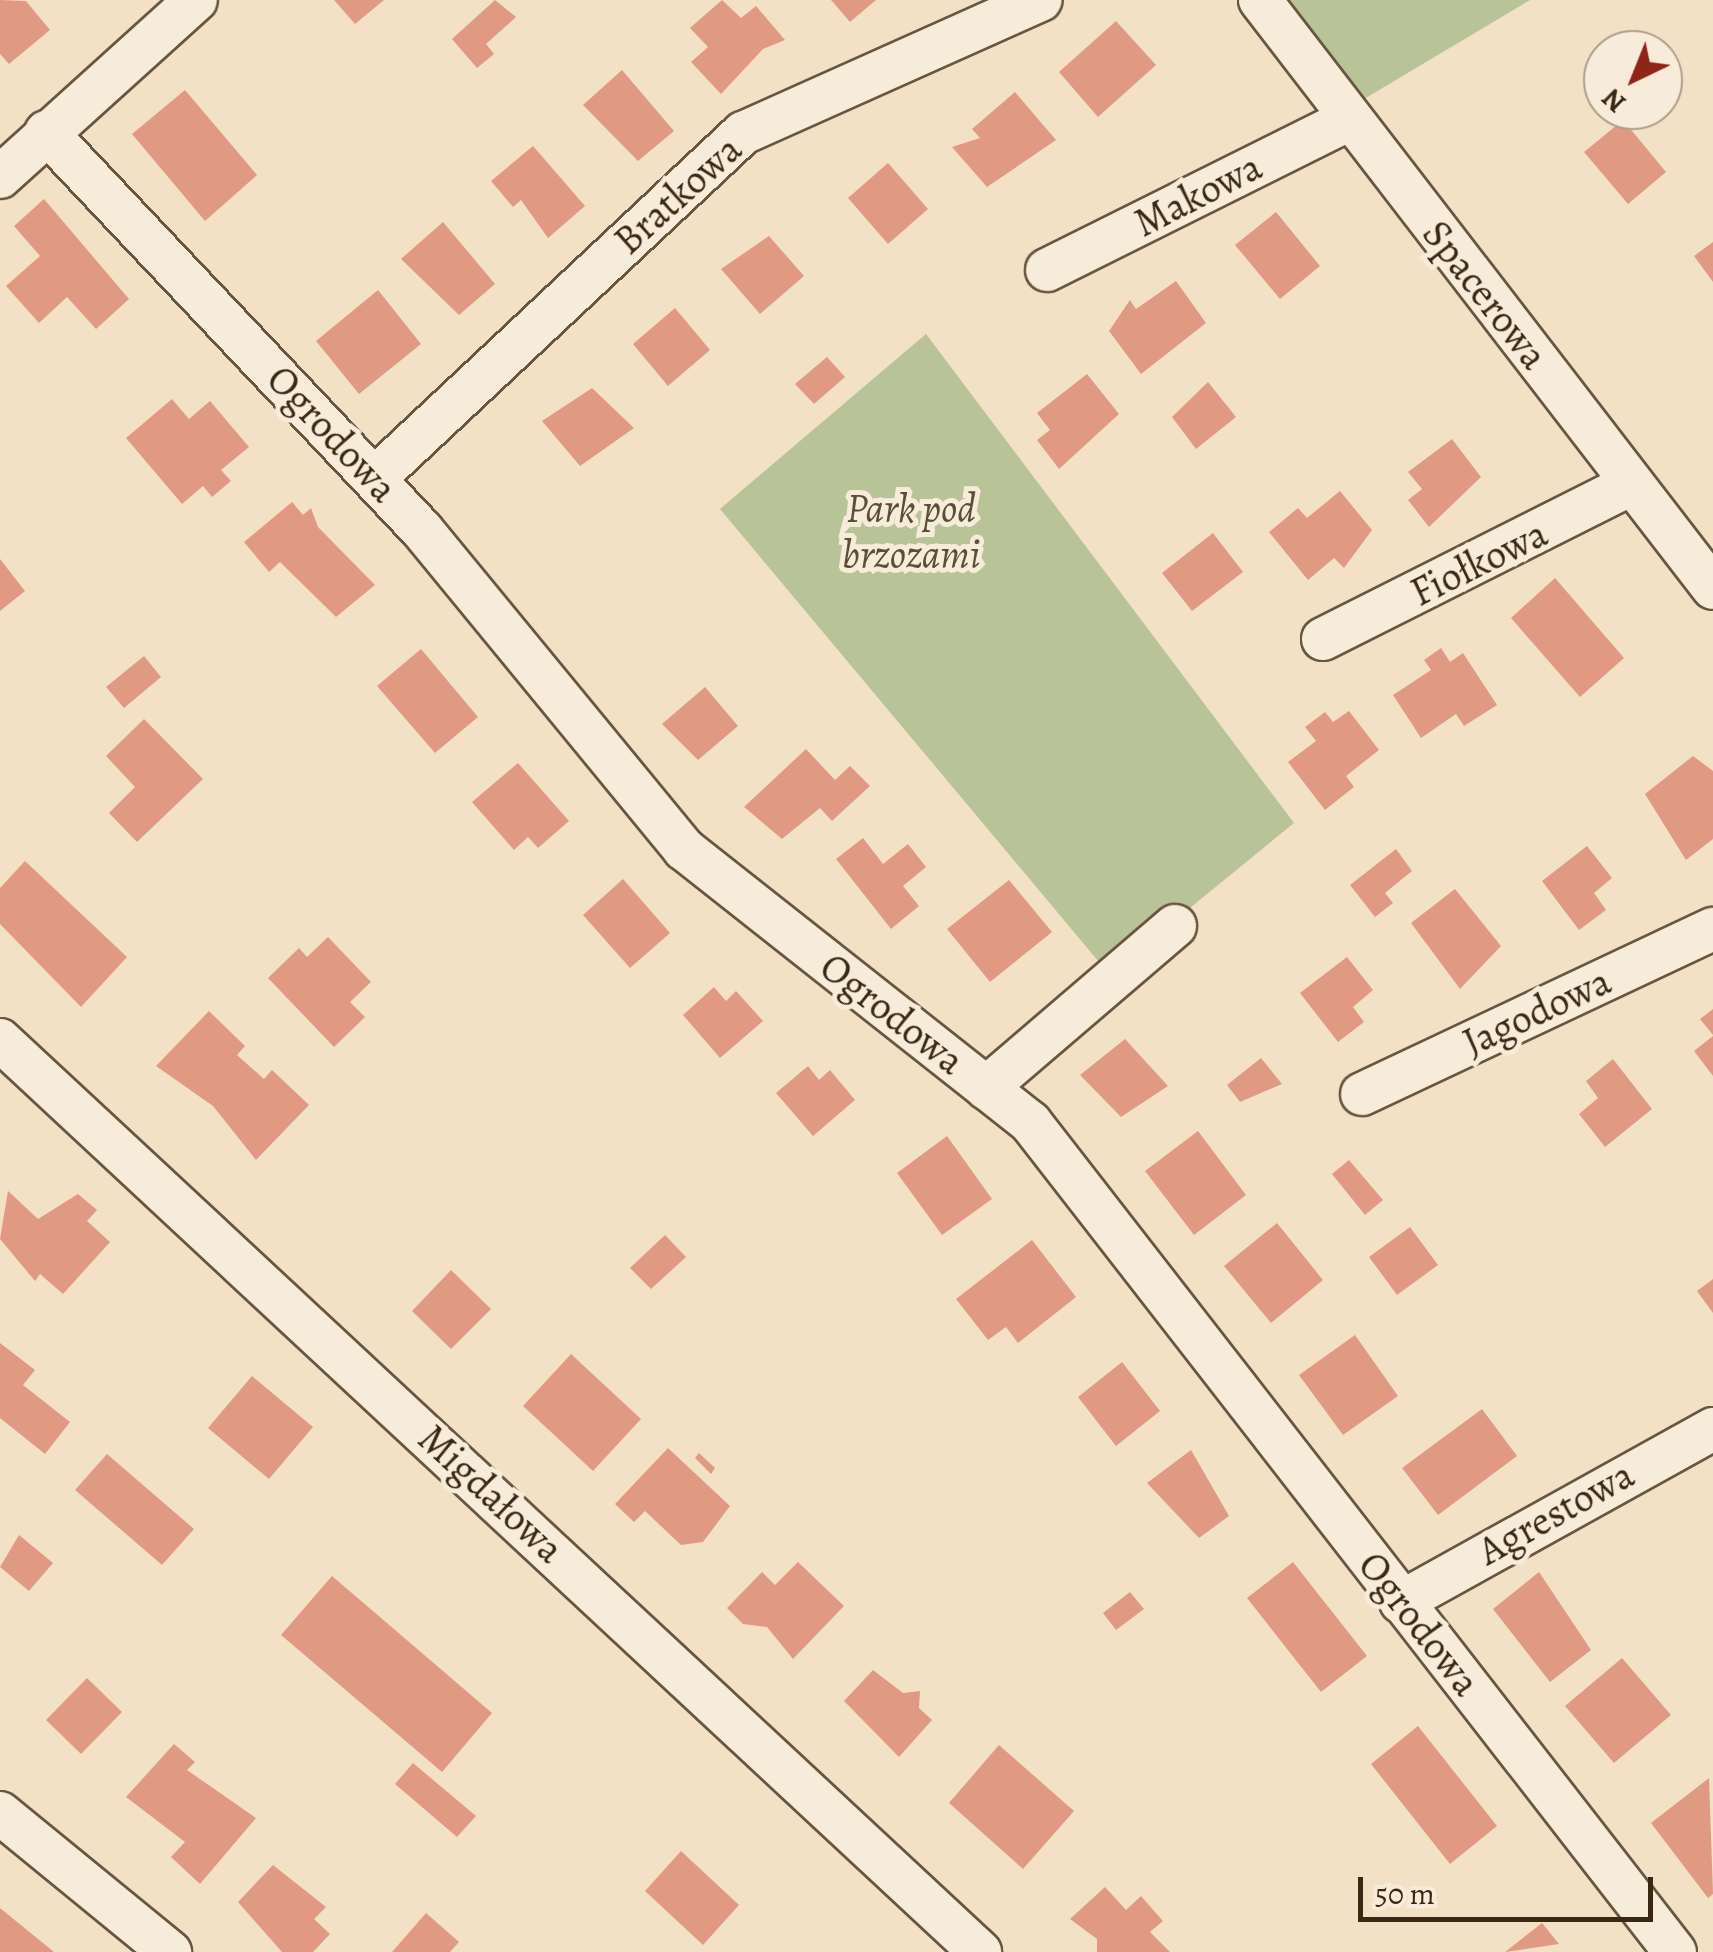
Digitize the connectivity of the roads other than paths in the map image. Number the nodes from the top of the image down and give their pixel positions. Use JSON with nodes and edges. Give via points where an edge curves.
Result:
{"nodes":[{"id":1,"x":196,"y":0,"type":"edge"},
{"id":2,"x":1041,"y":0,"type":"edge"},
{"id":3,"x":1260,"y":0,"type":"edge"},
{"id":4,"x":1348,"y":120,"type":"junction"},
{"id":5,"x":46,"y":132,"type":"junction"},
{"id":6,"x":0,"y":176,"type":"edge"},
{"id":7,"x":1047,"y":270,"type":"dead end"},
{"id":8,"x":374,"y":479,"type":"junction"},
{"id":9,"x":1631,"y":484,"type":"junction"},
{"id":10,"x":1713,"y":588,"type":"edge"},
{"id":11,"x":1324,"y":638,"type":"dead end"},
{"id":12,"x":1175,"y":926,"type":"dead end"},
{"id":13,"x":1713,"y":929,"type":"edge"},
{"id":14,"x":0,"y":1040,"type":"edge"},
{"id":15,"x":986,"y":1088,"type":"junction"},
{"id":16,"x":1362,"y":1094,"type":"dead end"},
{"id":17,"x":1713,"y":1429,"type":"edge"},
{"id":18,"x":1401,"y":1602,"type":"junction"},
{"id":19,"x":0,"y":1813,"type":"edge"},
{"id":20,"x":170,"y":1952,"type":"edge"},
{"id":21,"x":980,"y":1952,"type":"edge"},
{"id":22,"x":1675,"y":1952,"type":"edge"}],
"edges":[{"from":1,"to":5,"type":"street"},
{"from":2,"to":8,"type":"street","name":"Bratkowa","via":[[743,133]]},
{"from":3,"to":4,"type":"street","name":"Spacerowa"},
{"from":4,"to":7,"type":"street","name":"Makowa"},
{"from":4,"to":9,"type":"street","name":"Spacerowa"},
{"from":5,"to":6,"type":"street"},
{"from":5,"to":8,"type":"street","name":"Ogrodowa"},
{"from":8,"to":15,"type":"street","name":"Ogrodowa","via":[[684,850]]},
{"from":9,"to":10,"type":"street","name":"Spacerowa"},
{"from":9,"to":11,"type":"street","name":"Fiołkowa"},
{"from":12,"to":15,"type":"street"},
{"from":13,"to":16,"type":"street","name":"Jagodowa"},
{"from":14,"to":21,"type":"street","name":"Migdałowa"},
{"from":15,"to":18,"type":"street","name":"Ogrodowa","via":[[1030,1122]]},
{"from":17,"to":18,"type":"street","name":"Agrestowa"},
{"from":18,"to":22,"type":"street","name":"Ogrodowa"},
{"from":19,"to":20,"type":"street"}]}
